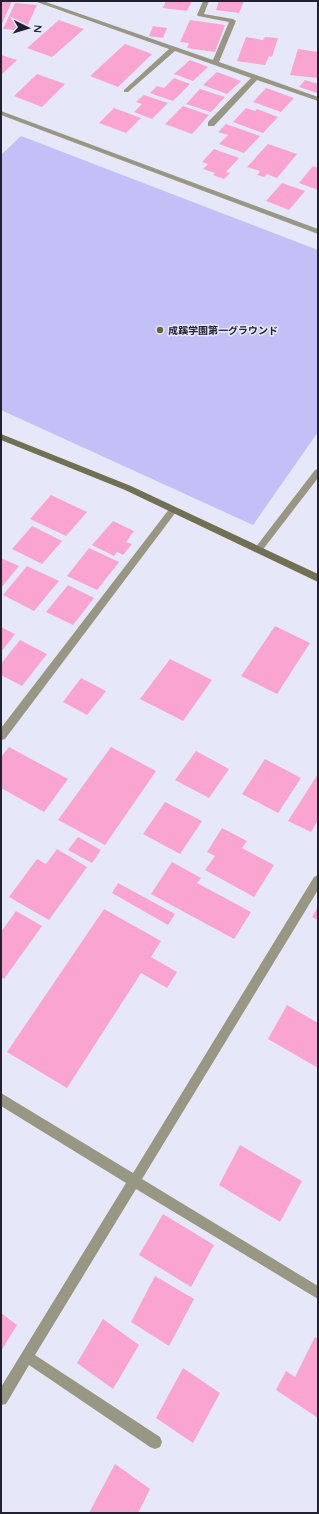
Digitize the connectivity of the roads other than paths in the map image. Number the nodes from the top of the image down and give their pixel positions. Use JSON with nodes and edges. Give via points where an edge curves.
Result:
{"nodes":[{"id":1,"x":37,"y":1,"type":"edge"},
{"id":2,"x":206,"y":1,"type":"edge"},
{"id":3,"x":174,"y":49,"type":"junction"},
{"id":4,"x":215,"y":63,"type":"junction"},
{"id":5,"x":256,"y":77,"type":"junction"},
{"id":6,"x":126,"y":91,"type":"dead end"},
{"id":7,"x":318,"y":99,"type":"edge"},
{"id":8,"x":1,"y":113,"type":"edge"},
{"id":9,"x":211,"y":124,"type":"dead end"},
{"id":10,"x":318,"y":232,"type":"edge"},
{"id":11,"x":1,"y":437,"type":"edge"},
{"id":12,"x":318,"y":472,"type":"edge"},
{"id":13,"x":173,"y":510,"type":"junction"},
{"id":14,"x":258,"y":550,"type":"junction"},
{"id":15,"x":318,"y":578,"type":"edge"},
{"id":16,"x":1,"y":736,"type":"edge"},
{"id":17,"x":318,"y":880,"type":"edge"},
{"id":18,"x":1,"y":1099,"type":"edge"},
{"id":19,"x":134,"y":1180,"type":"junction"},
{"id":20,"x":318,"y":1293,"type":"edge"},
{"id":21,"x":26,"y":1356,"type":"junction"},
{"id":22,"x":1,"y":1399,"type":"edge"},
{"id":23,"x":155,"y":1442,"type":"dead end"}],
"edges":[{"from":1,"to":3,"type":"street"},
{"from":2,"to":4,"type":"street","via":[[200,15],[233,21]]},
{"from":3,"to":4,"type":"street"},
{"from":3,"to":6,"type":"street"},
{"from":4,"to":5,"type":"street"},
{"from":5,"to":7,"type":"street"},
{"from":5,"to":9,"type":"street"},
{"from":8,"to":10,"type":"street"},
{"from":11,"to":13,"type":"street","via":[[128,488]]},
{"from":12,"to":14,"type":"street"},
{"from":13,"to":14,"type":"street"},
{"from":13,"to":16,"type":"street"},
{"from":14,"to":15,"type":"street"},
{"from":17,"to":19,"type":"street"},
{"from":18,"to":19,"type":"street"},
{"from":19,"to":20,"type":"street"},
{"from":19,"to":21,"type":"street"},
{"from":21,"to":22,"type":"street"},
{"from":21,"to":23,"type":"street"}]}
